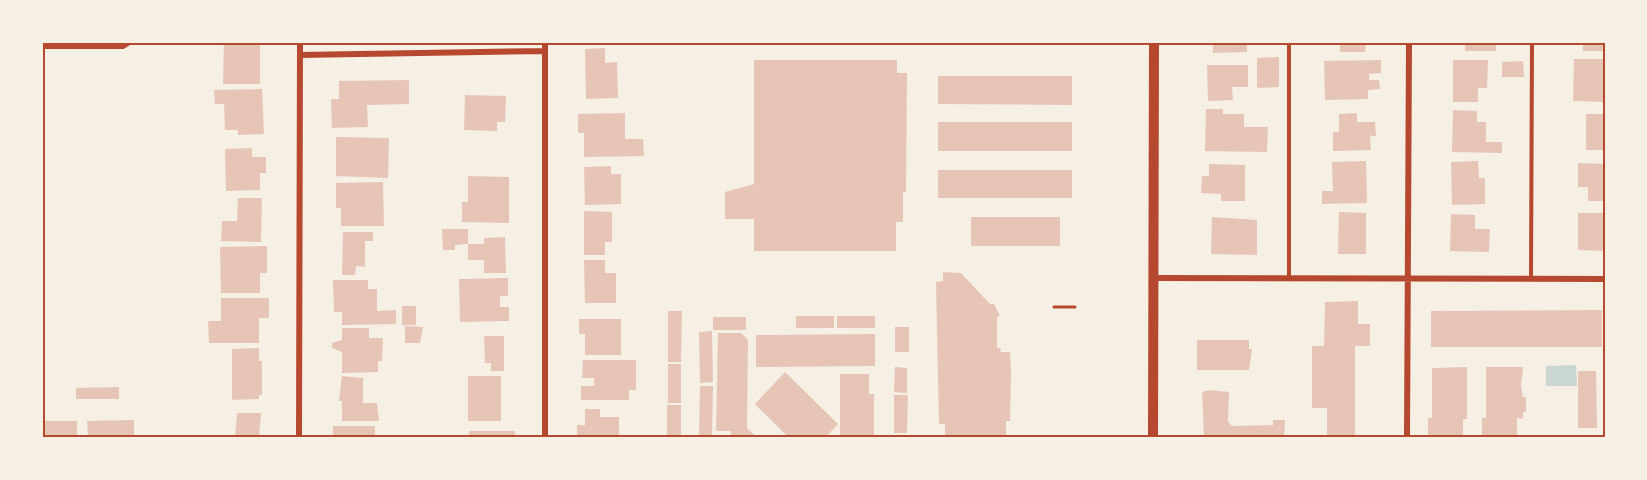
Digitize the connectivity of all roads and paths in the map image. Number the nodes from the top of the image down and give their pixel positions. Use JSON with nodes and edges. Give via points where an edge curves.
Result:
{"nodes":[{"id":1,"x":131,"y":42,"type":"edge"},
{"id":2,"x":300,"y":42,"type":"edge"},
{"id":3,"x":545,"y":42,"type":"edge"},
{"id":4,"x":1154,"y":42,"type":"edge"},
{"id":5,"x":1289,"y":42,"type":"edge"},
{"id":6,"x":1409,"y":42,"type":"edge"},
{"id":7,"x":1532,"y":42,"type":"edge"},
{"id":8,"x":42,"y":47,"type":"edge"},
{"id":9,"x":545,"y":51,"type":"junction"},
{"id":10,"x":300,"y":55,"type":"junction"},
{"id":11,"x":1409,"y":277,"type":"junction"},
{"id":12,"x":1153,"y":278,"type":"junction"},
{"id":13,"x":1288,"y":278,"type":"junction"},
{"id":14,"x":1531,"y":279,"type":"junction"},
{"id":15,"x":1605,"y":279,"type":"edge"},
{"id":16,"x":1054,"y":307,"type":"dead end"},
{"id":17,"x":1075,"y":307,"type":"dead end"},
{"id":18,"x":299,"y":438,"type":"edge"},
{"id":19,"x":545,"y":438,"type":"edge"},
{"id":20,"x":1152,"y":438,"type":"edge"},
{"id":21,"x":1407,"y":438,"type":"edge"}],
"edges":[{"from":1,"to":8,"type":"lane","via":[[123,46]]},
{"from":2,"to":10,"type":"street"},
{"from":3,"to":9,"type":"street"},
{"from":4,"to":12,"type":"main road"},
{"from":5,"to":13,"type":"lane"},
{"from":6,"to":11,"type":"street"},
{"from":7,"to":14,"type":"lane"},
{"from":9,"to":10,"type":"street"},
{"from":9,"to":19,"type":"street"},
{"from":10,"to":18,"type":"street"},
{"from":11,"to":13,"type":"street"},
{"from":11,"to":14,"type":"street"},
{"from":11,"to":21,"type":"street"},
{"from":12,"to":13,"type":"street"},
{"from":12,"to":20,"type":"main road"},
{"from":14,"to":15,"type":"street"},
{"from":16,"to":17,"type":"path"}]}
